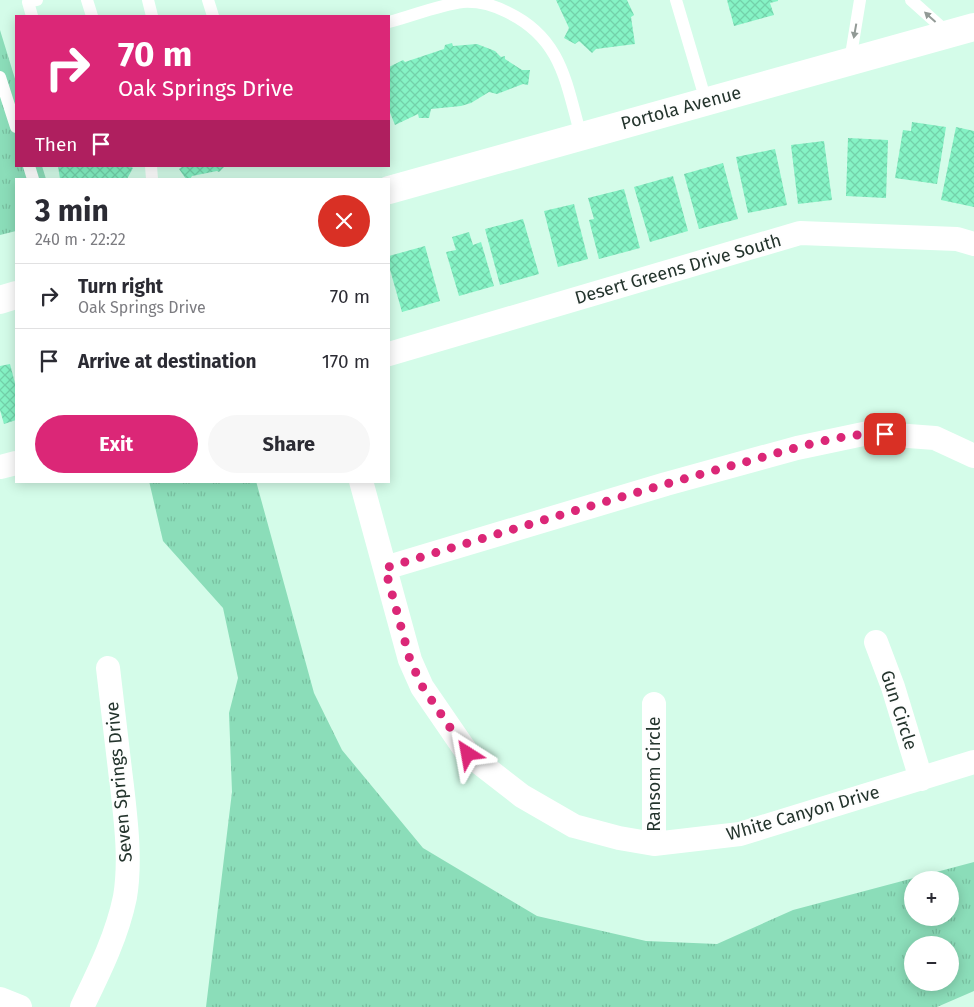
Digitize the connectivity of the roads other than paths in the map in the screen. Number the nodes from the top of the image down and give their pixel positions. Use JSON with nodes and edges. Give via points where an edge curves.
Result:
{"nodes":[{"id":1,"x":37,"y":0,"type":"edge"},
{"id":2,"x":87,"y":0,"type":"edge"},
{"id":3,"x":148,"y":0,"type":"edge"},
{"id":4,"x":208,"y":0,"type":"edge"},
{"id":5,"x":676,"y":0,"type":"edge"},
{"id":6,"x":860,"y":0,"type":"edge"},
{"id":7,"x":911,"y":0,"type":"edge"},
{"id":8,"x":482,"y":1,"type":"edge"},
{"id":9,"x":32,"y":15,"type":"edge"},
{"id":10,"x":92,"y":15,"type":"edge"},
{"id":11,"x":152,"y":15,"type":"edge"},
{"id":12,"x":213,"y":15,"type":"edge"},
{"id":13,"x":390,"y":22,"type":"edge"},
{"id":14,"x":962,"y":30,"type":"edge"},
{"id":15,"x":850,"y":62,"type":"junction"},
{"id":16,"x":0,"y":77,"type":"edge"},
{"id":17,"x":706,"y":102,"type":"junction"},
{"id":18,"x":15,"y":124,"type":"edge"},
{"id":19,"x":581,"y":136,"type":"junction"},
{"id":20,"x":390,"y":190,"type":"edge"},
{"id":21,"x":974,"y":244,"type":"edge"},
{"id":22,"x":15,"y":295,"type":"edge"},
{"id":23,"x":0,"y":300,"type":"edge"},
{"id":24,"x":390,"y":354,"type":"edge"},
{"id":25,"x":974,"y":456,"type":"edge"},
{"id":26,"x":15,"y":463,"type":"edge"},
{"id":27,"x":0,"y":467,"type":"edge"},
{"id":28,"x":362,"y":483,"type":"edge"},
{"id":29,"x":385,"y":568,"type":"junction"},
{"id":30,"x":876,"y":642,"type":"dead end"},
{"id":31,"x":108,"y":668,"type":"dead end"},
{"id":32,"x":654,"y":704,"type":"dead end"},
{"id":33,"x":974,"y":762,"type":"edge"},
{"id":34,"x":921,"y":779,"type":"junction"},
{"id":35,"x":654,"y":844,"type":"junction"},
{"id":36,"x":0,"y":999,"type":"edge"},
{"id":37,"x":20,"y":1007,"type":"edge"},
{"id":38,"x":82,"y":1007,"type":"edge"}],
"edges":[{"from":1,"to":9,"type":"lane","via":[[28,2]]},
{"from":2,"to":10,"type":"lane"},
{"from":3,"to":11,"type":"lane"},
{"from":4,"to":12,"type":"lane"},
{"from":5,"to":17,"type":"lane"},
{"from":6,"to":15,"type":"lane","one_way":true},
{"from":14,"to":7,"type":"lane","one_way":true},
{"from":8,"to":13,"type":"lane","via":[[461,2]]},
{"from":8,"to":19,"type":"lane","via":[[518,17],[552,48]]},
{"from":14,"to":15,"type":"main road","name":"Portola Avenue"},
{"from":15,"to":17,"type":"main road","name":"Portola Avenue"},
{"from":16,"to":18,"type":"lane"},
{"from":17,"to":19,"type":"main road","name":"Portola Avenue"},
{"from":19,"to":20,"type":"main road","name":"Portola Avenue"},
{"from":21,"to":24,"type":"street","name":"Desert Greens Drive South","via":[[957,239],[800,233]]},
{"from":22,"to":23,"type":"main road"},
{"from":25,"to":29,"type":"street","via":[[935,438],[868,433],[797,448],[666,484]]},
{"from":26,"to":27,"type":"street"},
{"from":28,"to":29,"type":"street","name":"White Canyon Drive"},
{"from":29,"to":35,"type":"street","name":"White Canyon Drive","via":[[410,660],[422,686],[468,754],[522,796],[574,826]]},
{"from":30,"to":34,"type":"street","name":"Gun Circle"},
{"from":31,"to":38,"type":"street","name":"Seven Springs Drive","via":[[127,840],[125,896],[103,966]]},
{"from":32,"to":35,"type":"street","name":"Ransom Circle"},
{"from":33,"to":34,"type":"street","name":"White Canyon Drive"},
{"from":34,"to":35,"type":"street","name":"White Canyon Drive","via":[[740,834]]},
{"from":36,"to":37,"type":"street"}]}
